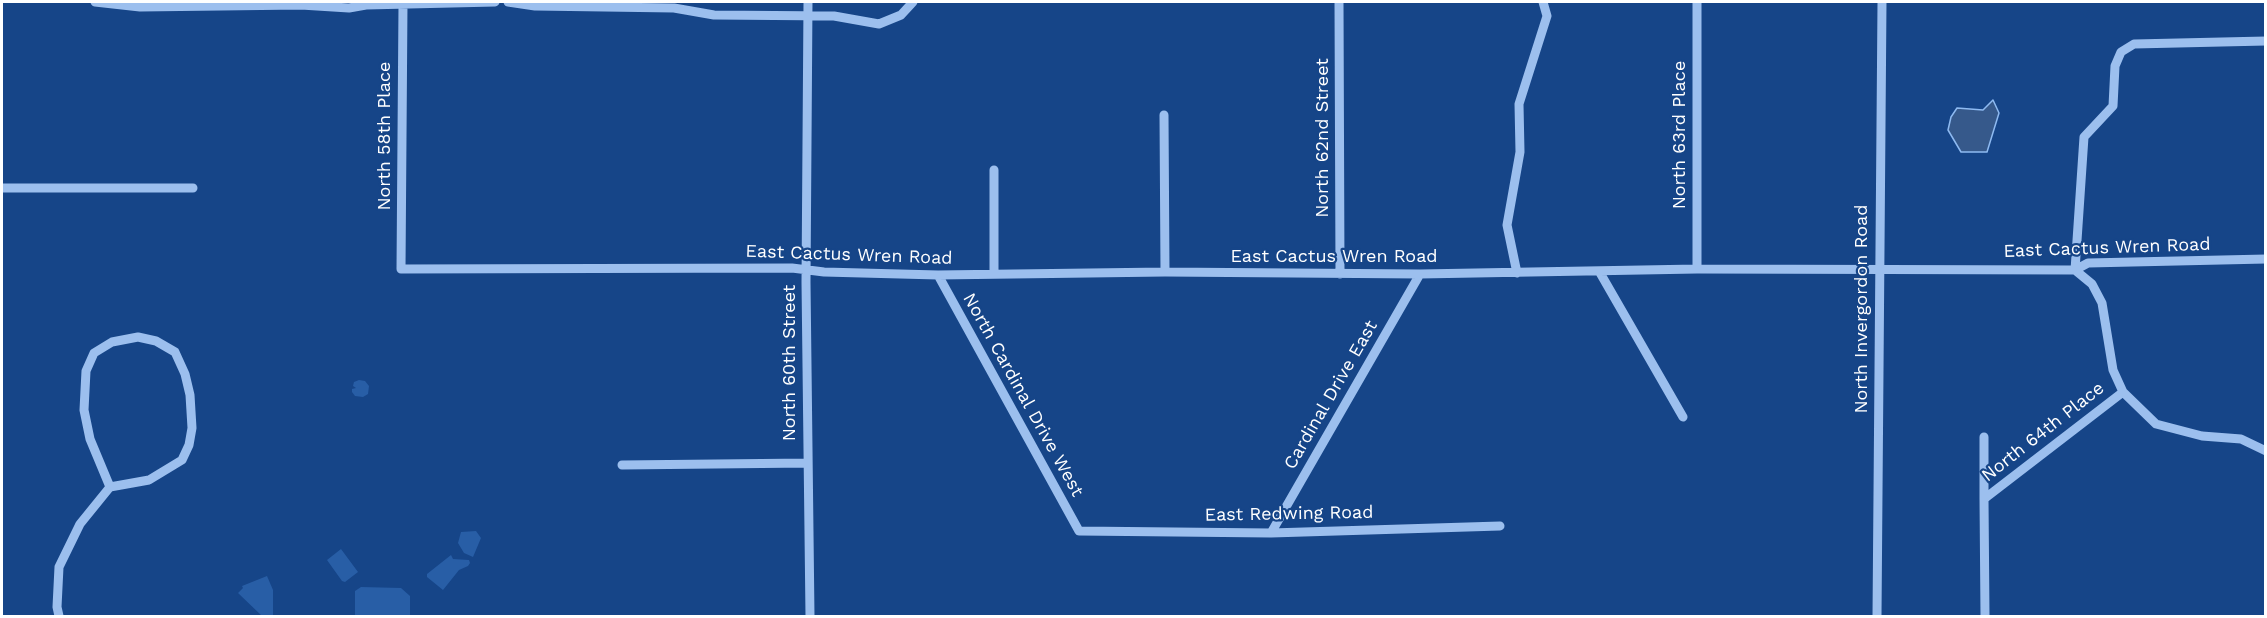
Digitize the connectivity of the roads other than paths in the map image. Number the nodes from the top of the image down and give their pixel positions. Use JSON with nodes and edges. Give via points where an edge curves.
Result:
{"nodes":[{"id":1,"x":95,"y":2,"type":"edge"},
{"id":2,"x":315,"y":2,"type":"edge"},
{"id":3,"x":353,"y":2,"type":"edge"},
{"id":4,"x":495,"y":2,"type":"edge"},
{"id":5,"x":508,"y":2,"type":"edge"},
{"id":6,"x":808,"y":2,"type":"edge"},
{"id":7,"x":913,"y":2,"type":"edge"},
{"id":8,"x":1339,"y":2,"type":"edge"},
{"id":9,"x":1543,"y":2,"type":"edge"},
{"id":10,"x":1697,"y":2,"type":"edge"},
{"id":11,"x":1882,"y":2,"type":"edge"},
{"id":12,"x":271,"y":4,"type":"edge"},
{"id":13,"x":403,"y":4,"type":"junction"},
{"id":14,"x":301,"y":5,"type":"junction"},
{"id":15,"x":366,"y":5,"type":"junction"},
{"id":16,"x":807,"y":15,"type":"junction"},
{"id":17,"x":2265,"y":41,"type":"edge"},
{"id":18,"x":1164,"y":115,"type":"dead end"},
{"id":19,"x":994,"y":170,"type":"dead end"},
{"id":20,"x":2,"y":188,"type":"edge"},
{"id":21,"x":193,"y":188,"type":"dead end"},
{"id":22,"x":2265,"y":259,"type":"edge"},
{"id":23,"x":401,"y":269,"type":"joint"},
{"id":24,"x":1697,"y":269,"type":"junction"},
{"id":25,"x":1879,"y":269,"type":"junction"},
{"id":26,"x":806,"y":270,"type":"junction"},
{"id":27,"x":2075,"y":270,"type":"junction"},
{"id":28,"x":1599,"y":271,"type":"junction"},
{"id":29,"x":1165,"y":272,"type":"junction"},
{"id":30,"x":994,"y":273,"type":"junction"},
{"id":31,"x":1517,"y":273,"type":"junction"},
{"id":32,"x":1340,"y":274,"type":"junction"},
{"id":33,"x":1420,"y":274,"type":"junction"},
{"id":34,"x":938,"y":275,"type":"junction"},
{"id":35,"x":2122,"y":392,"type":"junction"},
{"id":36,"x":1683,"y":417,"type":"dead end"},
{"id":37,"x":1984,"y":437,"type":"dead end"},
{"id":38,"x":2265,"y":451,"type":"edge"},
{"id":39,"x":808,"y":463,"type":"junction"},
{"id":40,"x":622,"y":465,"type":"dead end"},
{"id":41,"x":110,"y":488,"type":"junction"},
{"id":42,"x":1984,"y":499,"type":"junction"},
{"id":43,"x":1500,"y":526,"type":"dead end"},
{"id":44,"x":1079,"y":531,"type":"joint"},
{"id":45,"x":1272,"y":533,"type":"junction"},
{"id":46,"x":59,"y":616,"type":"edge"},
{"id":47,"x":810,"y":616,"type":"edge"},
{"id":48,"x":1877,"y":616,"type":"edge"},
{"id":49,"x":1985,"y":616,"type":"edge"}],
"edges":[{"from":1,"to":12,"type":"street","via":[[140,7]]},
{"from":2,"to":14,"type":"street"},
{"from":3,"to":15,"type":"street"},
{"from":4,"to":13,"type":"street"},
{"from":5,"to":16,"type":"street","via":[[674,8],[714,15]]},
{"from":6,"to":16,"type":"street","name":"North 60th Street"},
{"from":7,"to":16,"type":"street","via":[[901,15],[879,24]]},
{"from":8,"to":32,"type":"street","name":"North 62nd Street"},
{"from":9,"to":31,"type":"street","via":[[1547,16],[1519,104],[1520,152],[1508,225]]},
{"from":10,"to":24,"type":"street","name":"North 63rd Place"},
{"from":11,"to":25,"type":"street","name":"North Invergordon Road"},
{"from":12,"to":14,"type":"street"},
{"from":13,"to":15,"type":"street"},
{"from":13,"to":23,"type":"street","name":"North 58th Place"},
{"from":14,"to":15,"type":"street"},
{"from":16,"to":26,"type":"street","name":"North 60th Street"},
{"from":17,"to":27,"type":"street","via":[[2134,44],[2121,52],[2115,66],[2113,106],[2084,137]]},
{"from":18,"to":29,"type":"street"},
{"from":19,"to":30,"type":"street"},
{"from":20,"to":21,"type":"street"},
{"from":22,"to":27,"type":"street","name":"East Cactus Wren Road","via":[[2088,262]]},
{"from":23,"to":26,"type":"street","name":"East Cactus Wren Road"},
{"from":24,"to":25,"type":"street","name":"East Cactus Wren Road"},
{"from":24,"to":28,"type":"street","name":"East Cactus Wren Road"},
{"from":25,"to":27,"type":"street","name":"East Cactus Wren Road"},
{"from":25,"to":48,"type":"street","name":"North Invergordon Road"},
{"from":26,"to":34,"type":"street","name":"East Cactus Wren Road"},
{"from":26,"to":39,"type":"street","name":"North 60th Street"},
{"from":27,"to":35,"type":"street","via":[[2092,284],[2102,303],[2113,370]]},
{"from":28,"to":31,"type":"street","name":"East Cactus Wren Road"},
{"from":28,"to":36,"type":"street"},
{"from":29,"to":30,"type":"street","name":"East Cactus Wren Road"},
{"from":29,"to":32,"type":"street","name":"East Cactus Wren Road"},
{"from":30,"to":34,"type":"street","name":"East Cactus Wren Road"},
{"from":31,"to":33,"type":"street","name":"East Cactus Wren Road"},
{"from":32,"to":33,"type":"street","name":"East Cactus Wren Road"},
{"from":33,"to":45,"type":"street","name":"Cardinal Drive East"},
{"from":34,"to":44,"type":"street","name":"North Cardinal Drive West"},
{"from":35,"to":38,"type":"street","via":[[2156,424],[2202,436],[2241,439]]},
{"from":35,"to":42,"type":"street","name":"North 64th Place"},
{"from":37,"to":42,"type":"street","name":"North 64th Place"},
{"from":39,"to":40,"type":"street"},
{"from":39,"to":47,"type":"street","name":"North 60th Street"},
{"from":41,"to":41,"type":"street","via":[[149,480],[182,460],[189,446],[192,428],[185,374],[175,352],[156,341],[138,337],[112,342],[94,353],[86,371],[84,410],[90,439]]},
{"from":41,"to":46,"type":"street","via":[[80,524],[59,567]]},
{"from":42,"to":49,"type":"street","name":"North 64th Place"},
{"from":43,"to":45,"type":"street","name":"East Redwing Road"},
{"from":44,"to":45,"type":"street","name":"East Redwing Road"}]}
